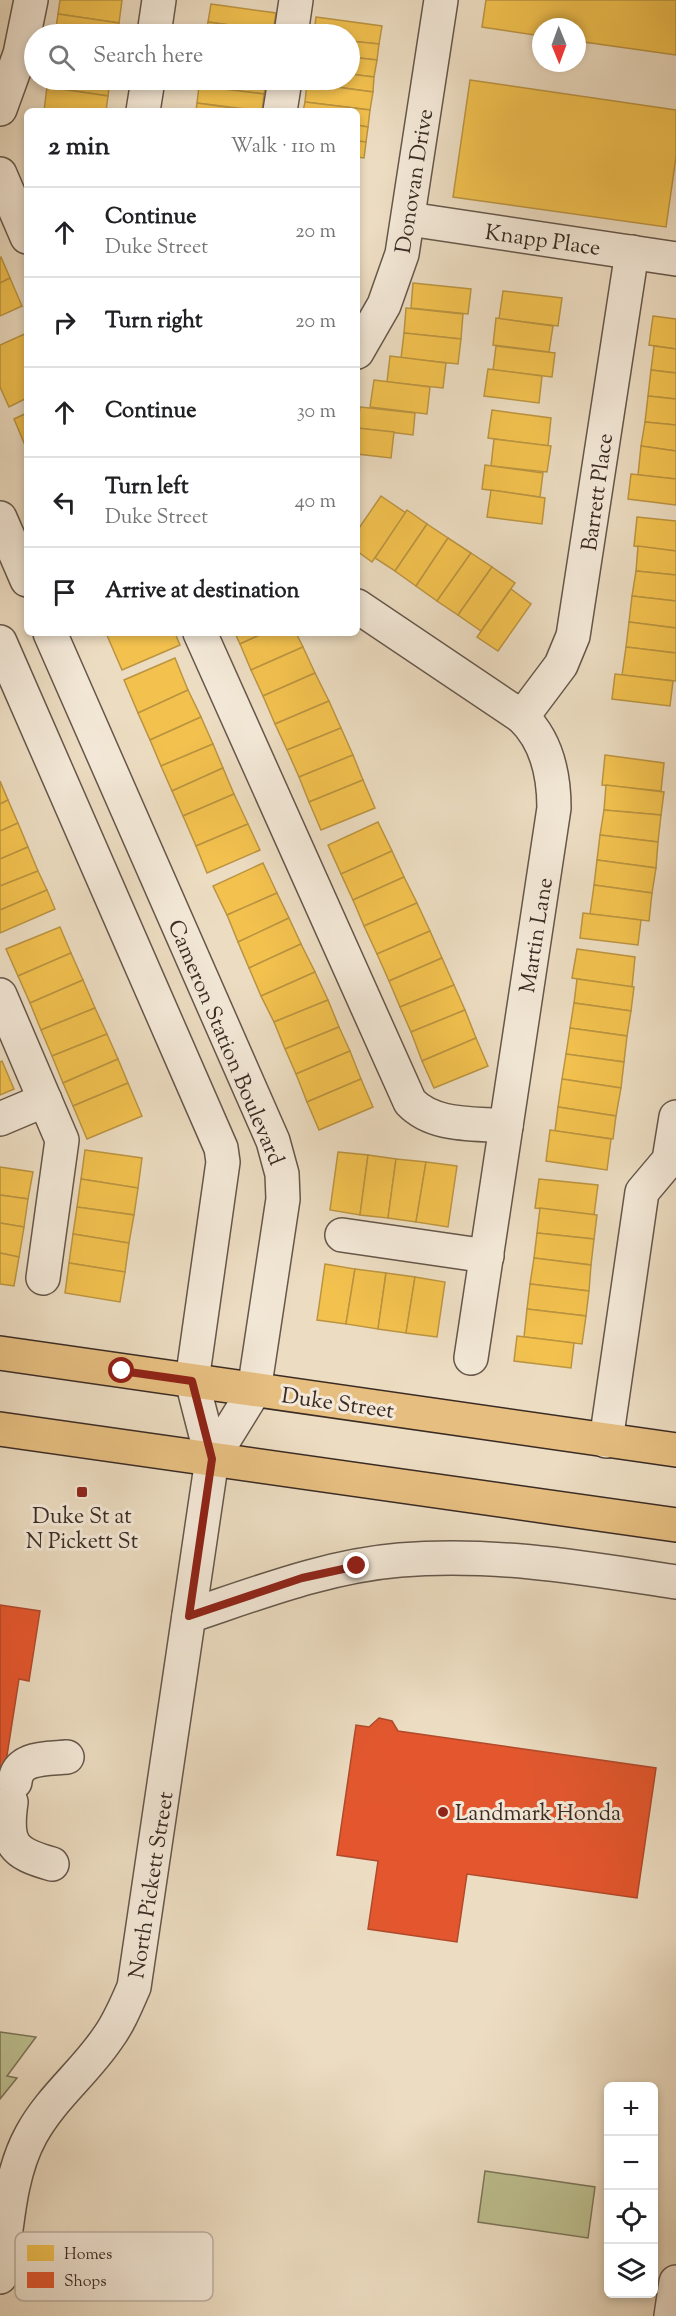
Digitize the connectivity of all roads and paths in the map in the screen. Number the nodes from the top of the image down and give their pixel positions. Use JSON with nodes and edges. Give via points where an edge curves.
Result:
{"nodes":[{"id":1,"x":31,"y":0,"type":"edge"},
{"id":2,"x":159,"y":0,"type":"edge"},
{"id":3,"x":296,"y":0,"type":"edge"},
{"id":4,"x":441,"y":0,"type":"edge"},
{"id":5,"x":26,"y":24,"type":"edge"},
{"id":6,"x":155,"y":24,"type":"edge"},
{"id":7,"x":292,"y":24,"type":"edge"},
{"id":8,"x":24,"y":34,"type":"edge"},
{"id":9,"x":146,"y":90,"type":"edge"},
{"id":10,"x":283,"y":90,"type":"edge"},
{"id":11,"x":143,"y":108,"type":"edge"},
{"id":12,"x":280,"y":108,"type":"edge"},
{"id":13,"x":0,"y":109,"type":"edge"},
{"id":14,"x":0,"y":174,"type":"edge"},
{"id":15,"x":409,"y":219,"type":"junction"},
{"id":16,"x":24,"y":230,"type":"edge"},
{"id":17,"x":632,"y":252,"type":"junction"},
{"id":18,"x":676,"y":259,"type":"edge"},
{"id":19,"x":360,"y":346,"type":"edge"},
{"id":20,"x":9,"y":531,"type":"edge"},
{"id":21,"x":24,"y":572,"type":"edge"},
{"id":22,"x":360,"y":608,"type":"edge"},
{"id":23,"x":51,"y":636,"type":"edge"},
{"id":24,"x":201,"y":636,"type":"edge"},
{"id":25,"x":0,"y":642,"type":"edge"},
{"id":26,"x":522,"y":717,"type":"junction"},
{"id":27,"x":0,"y":994,"type":"edge"},
{"id":28,"x":45,"y":1100,"type":"junction"},
{"id":29,"x":676,"y":1117,"type":"edge"},
{"id":30,"x":0,"y":1119,"type":"edge"},
{"id":31,"x":506,"y":1126,"type":"junction"},
{"id":32,"x":342,"y":1235,"type":"dead end"},
{"id":33,"x":487,"y":1256,"type":"junction"},
{"id":34,"x":43,"y":1278,"type":"dead end"},
{"id":35,"x":0,"y":1353,"type":"edge"},
{"id":36,"x":471,"y":1358,"type":"dead end"},
{"id":37,"x":192,"y":1381,"type":"junction"},
{"id":38,"x":254,"y":1391,"type":"junction"},
{"id":39,"x":0,"y":1429,"type":"edge"},
{"id":40,"x":606,"y":1441,"type":"junction"},
{"id":41,"x":676,"y":1450,"type":"edge"},
{"id":42,"x":212,"y":1459,"type":"junction"},
{"id":43,"x":676,"y":1525,"type":"edge"},
{"id":44,"x":676,"y":1582,"type":"edge"},
{"id":45,"x":189,"y":1616,"type":"junction"},
{"id":46,"x":67,"y":1757,"type":"dead end"},
{"id":47,"x":52,"y":1864,"type":"dead end"},
{"id":48,"x":0,"y":2277,"type":"edge"},
{"id":49,"x":676,"y":2282,"type":"edge"},
{"id":50,"x":671,"y":2316,"type":"edge"}],
"edges":[{"from":1,"to":5,"type":"street"},
{"from":2,"to":6,"type":"street"},
{"from":3,"to":7,"type":"street"},
{"from":4,"to":15,"type":"street","name":"Donovan Drive"},
{"from":8,"to":13,"type":"street"},
{"from":9,"to":11,"type":"street"},
{"from":10,"to":12,"type":"street"},
{"from":14,"to":16,"type":"street"},
{"from":15,"to":17,"type":"street","name":"Knapp Place"},
{"from":15,"to":19,"type":"street","name":"Donovan Drive","via":[[393,285]]},
{"from":17,"to":18,"type":"street","name":"Knapp Place"},
{"from":17,"to":26,"type":"street","name":"Barrett Place","via":[[573,636],[561,665]]},
{"from":20,"to":21,"type":"street"},
{"from":22,"to":26,"type":"street","name":"Martin Lane"},
{"from":23,"to":38,"type":"street","name":"Cameron Station Boulevard","via":[[280,1161],[283,1199]]},
{"from":24,"to":31,"type":"street","via":[[410,1101],[435,1119]]},
{"from":25,"to":37,"type":"street","via":[[221,1148],[221,1177]]},
{"from":26,"to":31,"type":"street","name":"Martin Lane","via":[[540,739],[549,762],[554,808]]},
{"from":27,"to":28,"type":"street"},
{"from":28,"to":30,"type":"street"},
{"from":28,"to":34,"type":"street","via":[[62,1140]]},
{"from":29,"to":40,"type":"street","via":[[669,1160],[642,1192]]},
{"from":31,"to":33,"type":"street","name":"Martin Lane"},
{"from":32,"to":33,"type":"street"},
{"from":33,"to":36,"type":"street","name":"Martin Lane"},
{"from":35,"to":37,"type":"main road","name":"Duke Street"},
{"from":37,"to":38,"type":"main road","name":"Duke Street"},
{"from":37,"to":42,"type":"street"},
{"from":38,"to":40,"type":"main road","name":"Duke Street"},
{"from":38,"to":42,"type":"street","name":"Cameron Station Boulevard"},
{"from":39,"to":42,"type":"main road"},
{"from":40,"to":41,"type":"main road","name":"Duke Street"},
{"from":42,"to":43,"type":"main road"},
{"from":42,"to":45,"type":"street","name":"North Pickett Street"},
{"from":44,"to":45,"type":"street","via":[[494,1558],[398,1560],[302,1578]]},
{"from":45,"to":48,"type":"street","name":"North Pickett Street","via":[[134,1986],[106,2041],[49,2107],[30,2136],[16,2172]]},
{"from":46,"to":47,"type":"street","via":[[29,1761],[20,1767],[13,1792],[9,1832],[12,1844],[27,1857]]},
{"from":49,"to":50,"type":"street"}]}
